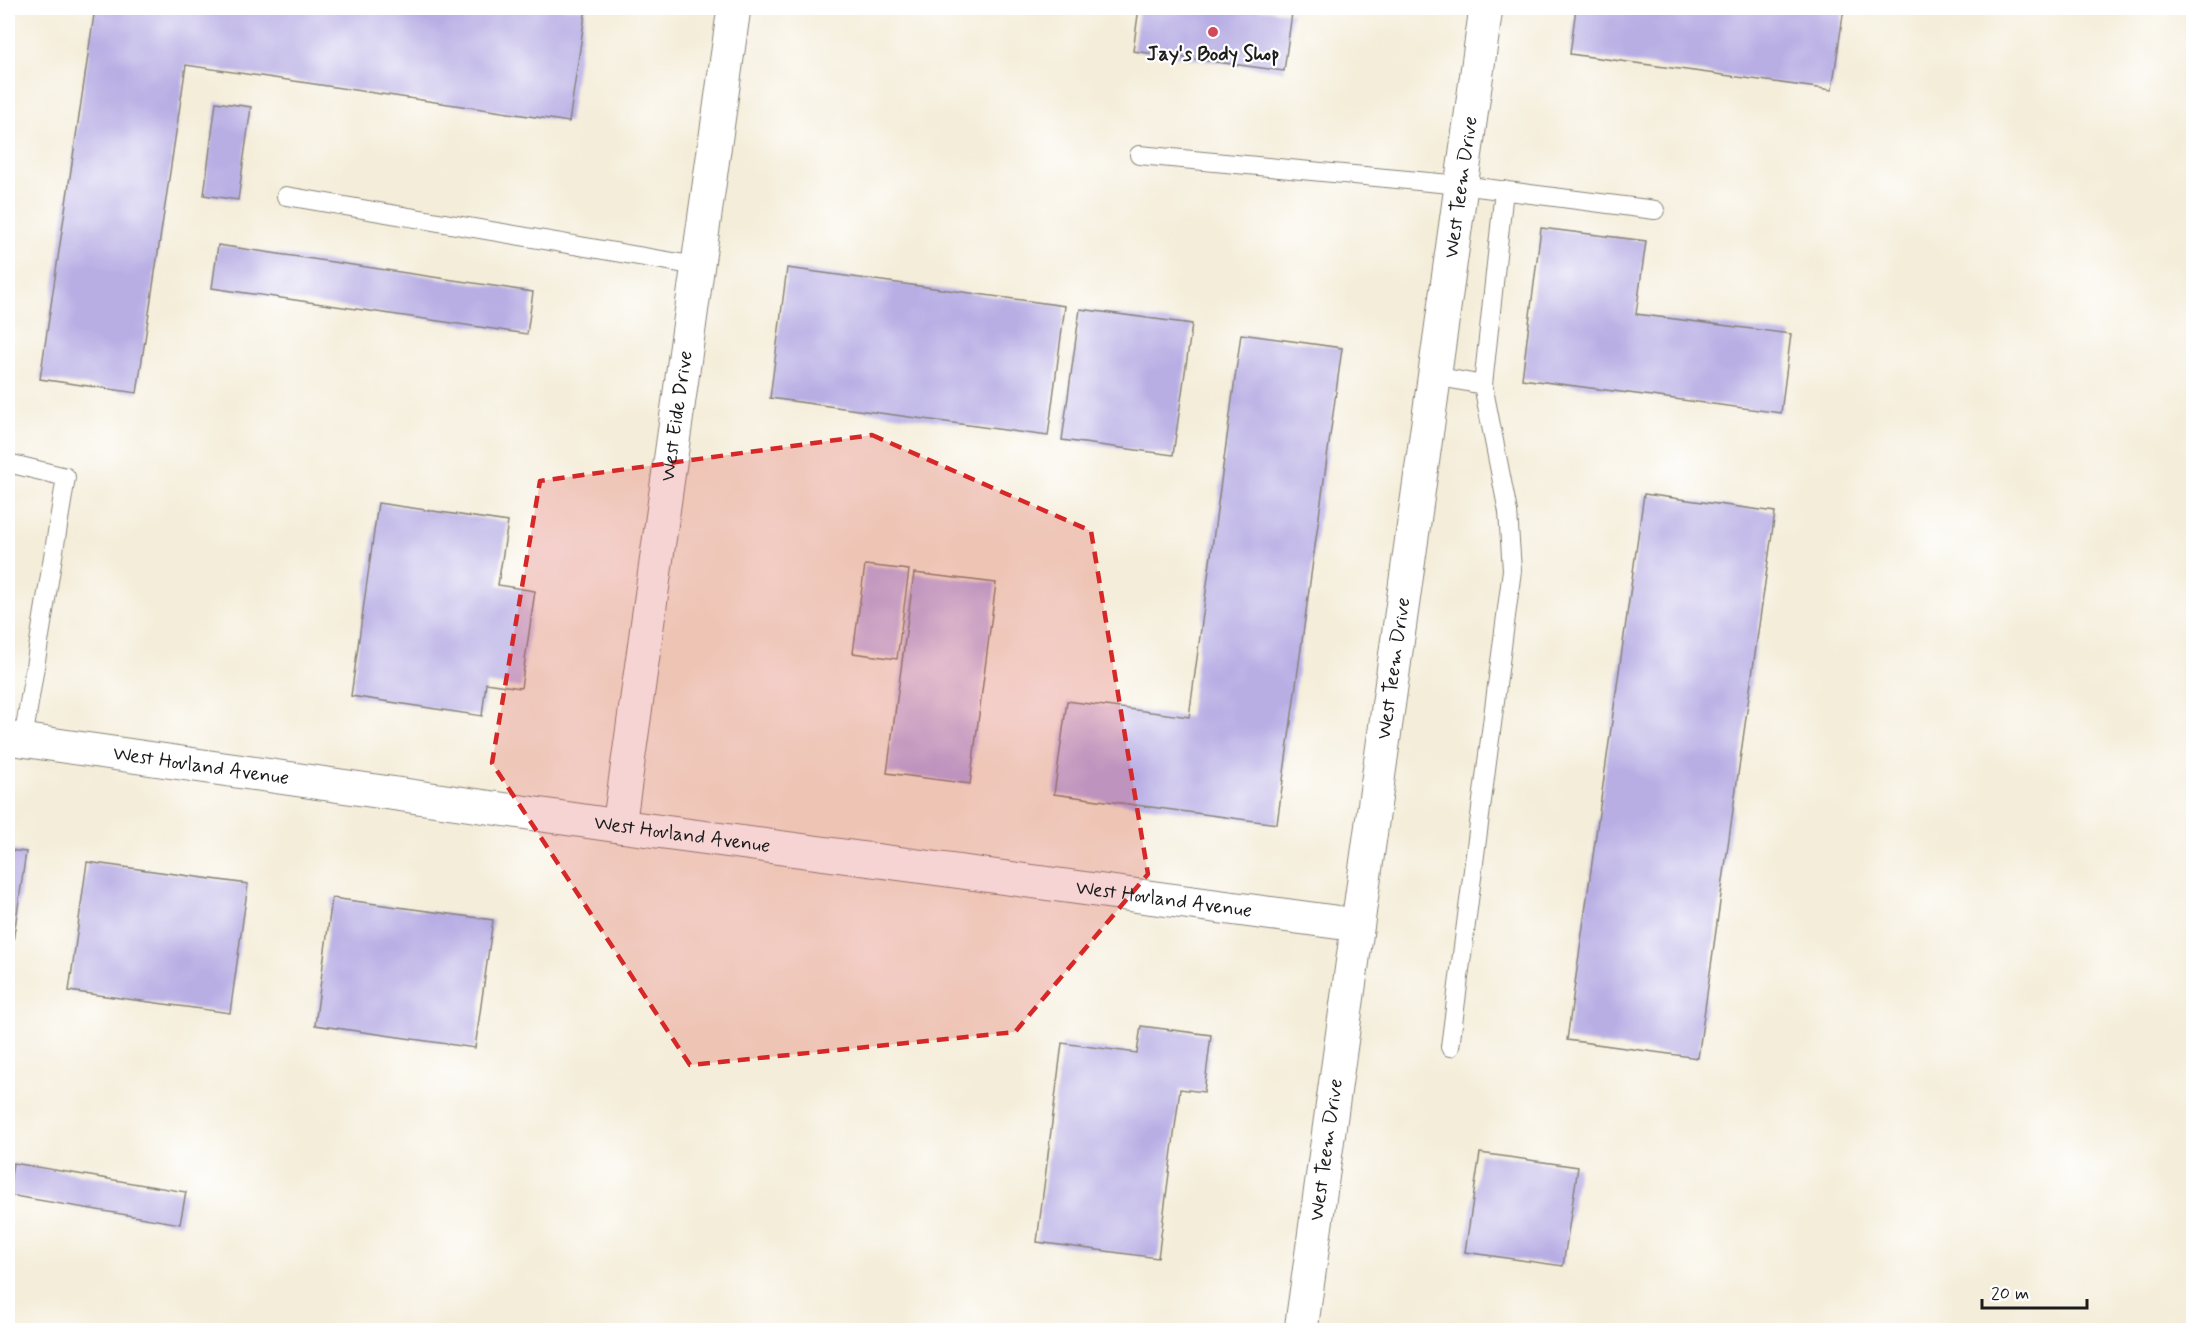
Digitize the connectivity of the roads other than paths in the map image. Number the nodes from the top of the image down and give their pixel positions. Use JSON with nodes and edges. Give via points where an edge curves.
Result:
{"nodes":[{"id":1,"x":734,"y":8,"type":"edge"},
{"id":2,"x":1486,"y":8,"type":"edge"},
{"id":3,"x":1139,"y":155,"type":"dead end"},
{"id":4,"x":1461,"y":185,"type":"junction"},
{"id":5,"x":1504,"y":190,"type":"junction"},
{"id":6,"x":286,"y":196,"type":"dead end"},
{"id":7,"x":1655,"y":210,"type":"dead end"},
{"id":8,"x":697,"y":266,"type":"junction"},
{"id":9,"x":1436,"y":376,"type":"junction"},
{"id":10,"x":1483,"y":385,"type":"junction"},
{"id":11,"x":8,"y":463,"type":"edge"},
{"id":12,"x":15,"y":739,"type":"edge"},
{"id":13,"x":619,"y":826,"type":"junction"},
{"id":14,"x":1357,"y":925,"type":"junction"},
{"id":15,"x":1450,"y":1047,"type":"dead end"},
{"id":16,"x":1301,"y":1330,"type":"edge"}],
"edges":[{"from":1,"to":8,"type":"street","name":"West Eide Drive"},
{"from":2,"to":4,"type":"street","name":"West Teem Drive"},
{"from":3,"to":4,"type":"lane"},
{"from":4,"to":5,"type":"lane"},
{"from":4,"to":9,"type":"street","name":"West Teem Drive"},
{"from":5,"to":7,"type":"lane"},
{"from":5,"to":10,"type":"lane"},
{"from":6,"to":8,"type":"lane"},
{"from":8,"to":13,"type":"street","name":"West Eide Drive"},
{"from":9,"to":10,"type":"lane"},
{"from":9,"to":14,"type":"street","name":"West Teem Drive"},
{"from":10,"to":15,"type":"lane","via":[[1508,512],[1512,570]]},
{"from":11,"to":12,"type":"lane","via":[[66,477]]},
{"from":12,"to":13,"type":"street","name":"West Hovland Avenue"},
{"from":13,"to":14,"type":"street","name":"West Hovland Avenue"},
{"from":14,"to":16,"type":"street","name":"West Teem Drive"}]}
